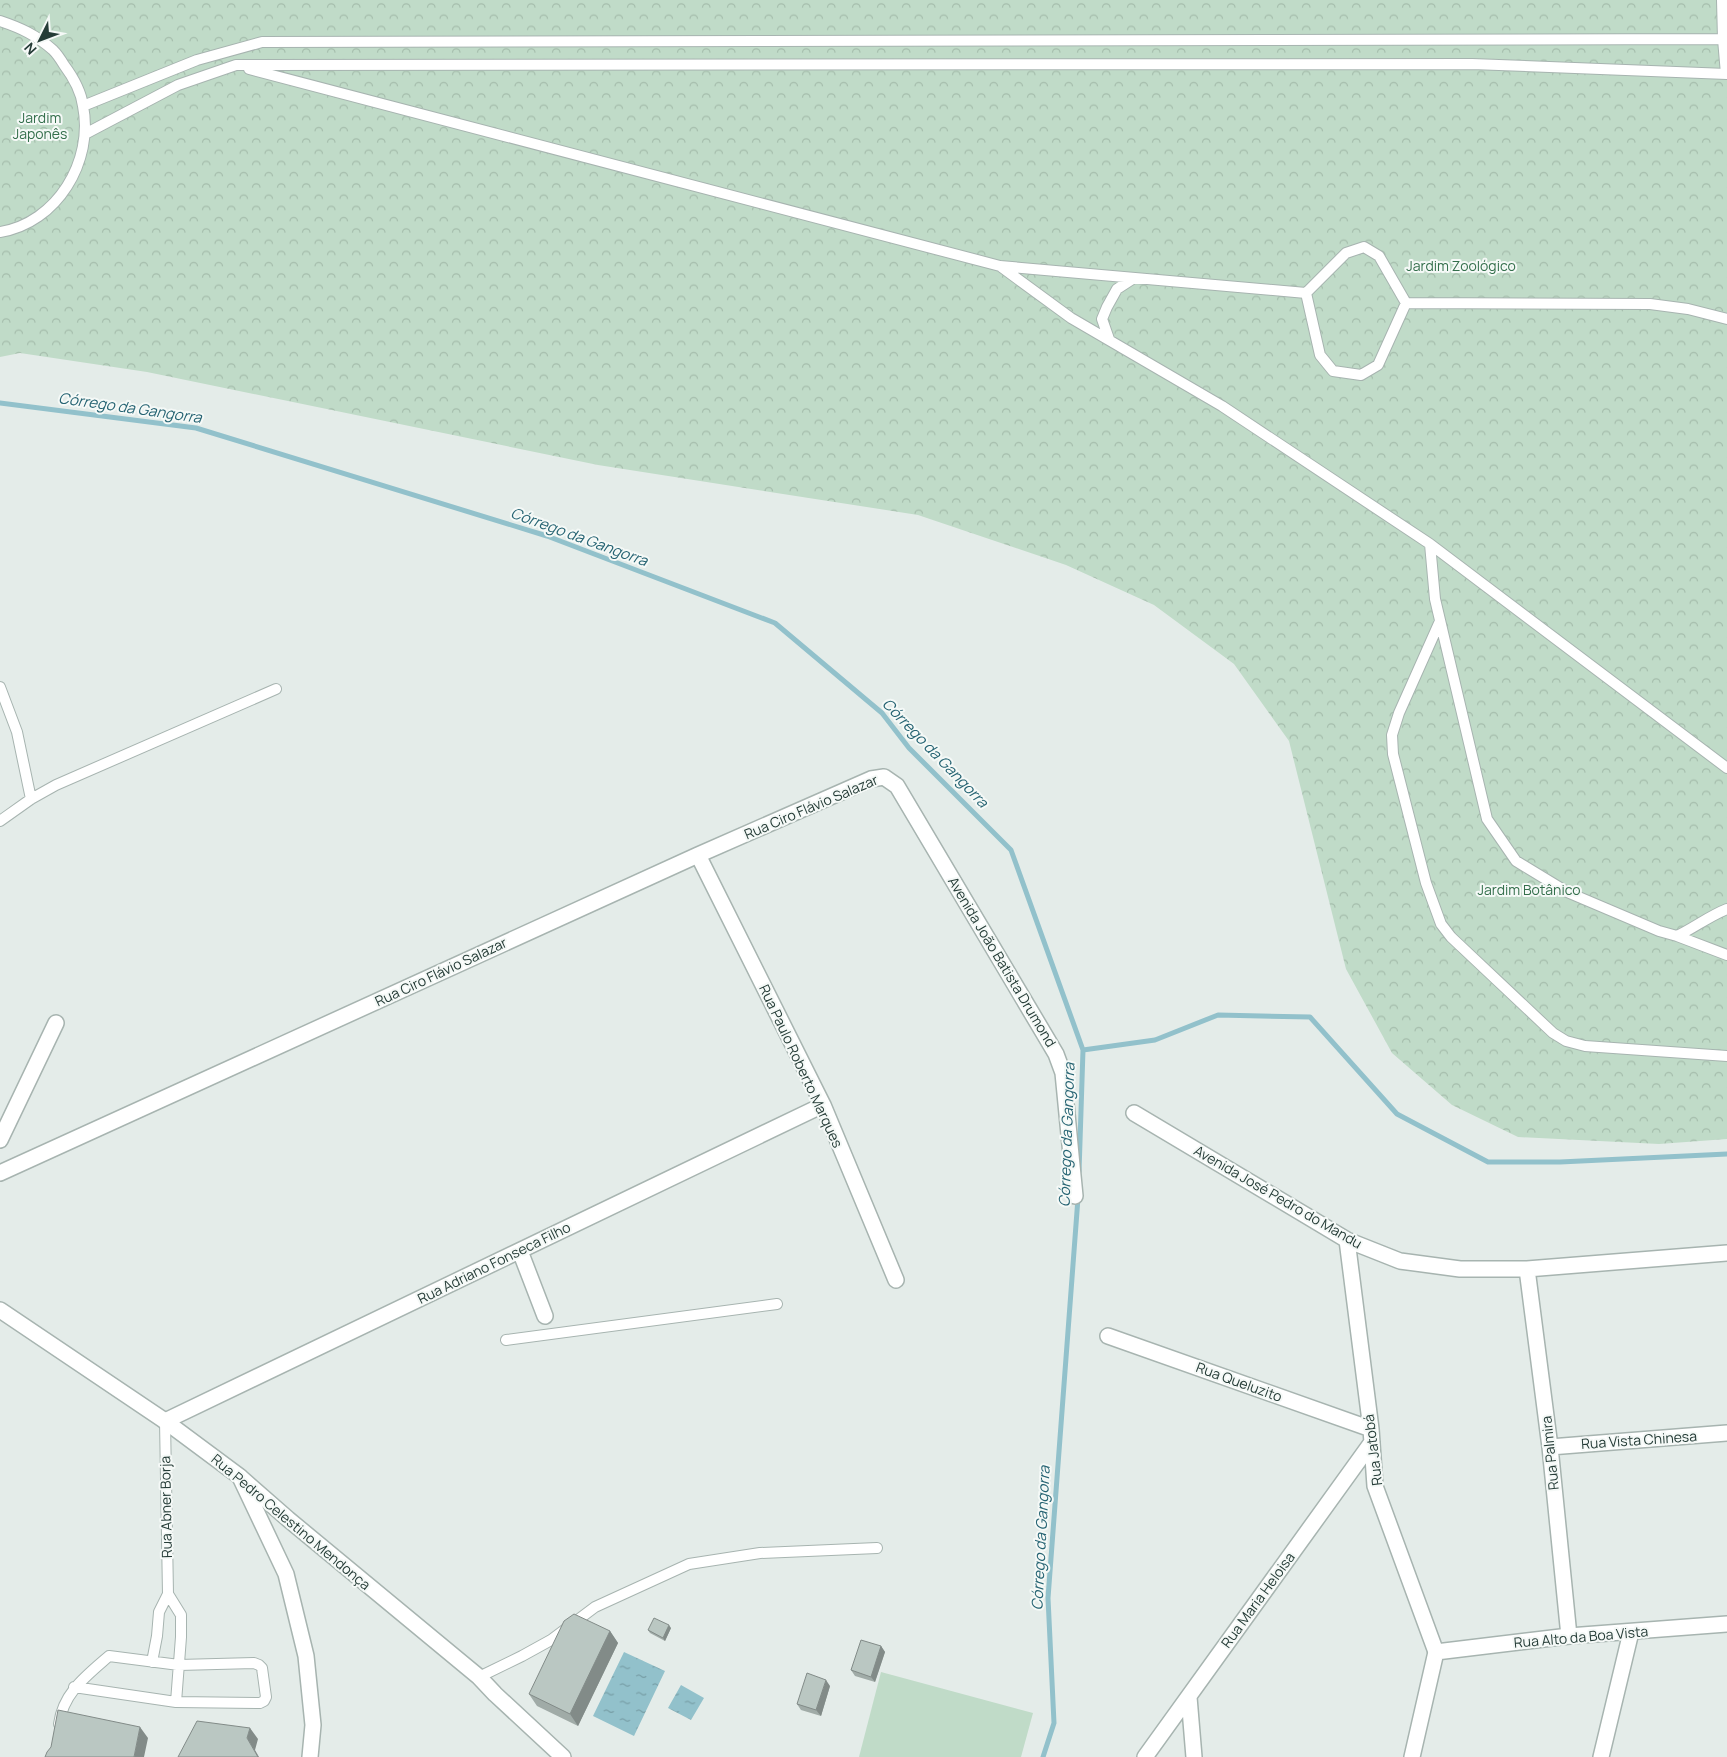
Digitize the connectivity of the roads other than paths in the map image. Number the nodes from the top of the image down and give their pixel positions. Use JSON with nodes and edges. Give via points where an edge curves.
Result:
{"nodes":[{"id":1,"x":1722,"y":0,"type":"edge"},
{"id":2,"x":0,"y":21,"type":"edge"},
{"id":3,"x":1725,"y":39,"type":"edge"},
{"id":4,"x":236,"y":66,"type":"junction"},
{"id":5,"x":1727,"y":74,"type":"edge"},
{"id":6,"x":83,"y":106,"type":"junction"},
{"id":7,"x":85,"y":134,"type":"junction"},
{"id":8,"x":0,"y":232,"type":"edge"},
{"id":9,"x":1000,"y":266,"type":"junction"},
{"id":10,"x":1134,"y":278,"type":"junction"},
{"id":11,"x":1306,"y":293,"type":"junction"},
{"id":12,"x":1406,"y":302,"type":"junction"},
{"id":13,"x":1727,"y":319,"type":"edge"},
{"id":14,"x":1109,"y":339,"type":"junction"},
{"id":15,"x":1430,"y":544,"type":"junction"},
{"id":16,"x":1440,"y":621,"type":"junction"},
{"id":17,"x":0,"y":687,"type":"edge"},
{"id":18,"x":276,"y":689,"type":"dead end"},
{"id":19,"x":1727,"y":768,"type":"edge"},
{"id":20,"x":884,"y":777,"type":"joint"},
{"id":21,"x":31,"y":799,"type":"junction"},
{"id":22,"x":0,"y":820,"type":"edge"},
{"id":23,"x":698,"y":855,"type":"junction"},
{"id":24,"x":1727,"y":909,"type":"edge"},
{"id":25,"x":1677,"y":936,"type":"junction"},
{"id":26,"x":1727,"y":955,"type":"edge"},
{"id":27,"x":56,"y":1023,"type":"dead end"},
{"id":28,"x":1727,"y":1056,"type":"edge"},
{"id":29,"x":823,"y":1105,"type":"junction"},
{"id":30,"x":1134,"y":1113,"type":"dead end"},
{"id":31,"x":0,"y":1140,"type":"edge"},
{"id":32,"x":0,"y":1173,"type":"edge"},
{"id":33,"x":1075,"y":1196,"type":"dead end"},
{"id":34,"x":1347,"y":1240,"type":"junction"},
{"id":35,"x":520,"y":1251,"type":"junction"},
{"id":36,"x":1727,"y":1253,"type":"edge"},
{"id":37,"x":1527,"y":1269,"type":"junction"},
{"id":38,"x":896,"y":1280,"type":"dead end"},
{"id":39,"x":777,"y":1304,"type":"dead end"},
{"id":40,"x":0,"y":1310,"type":"edge"},
{"id":41,"x":545,"y":1316,"type":"joint"},
{"id":42,"x":550,"y":1334,"type":"junction"},
{"id":43,"x":1108,"y":1336,"type":"dead end"},
{"id":44,"x":506,"y":1340,"type":"dead end"},
{"id":45,"x":165,"y":1421,"type":"junction"},
{"id":46,"x":1727,"y":1433,"type":"edge"},
{"id":47,"x":1371,"y":1436,"type":"junction"},
{"id":48,"x":1550,"y":1447,"type":"junction"},
{"id":49,"x":240,"y":1476,"type":"junction"},
{"id":50,"x":877,"y":1548,"type":"dead end"},
{"id":51,"x":168,"y":1594,"type":"junction"},
{"id":52,"x":1727,"y":1624,"type":"edge"},
{"id":53,"x":1631,"y":1632,"type":"junction"},
{"id":54,"x":1569,"y":1636,"type":"junction"},
{"id":55,"x":1436,"y":1652,"type":"junction"},
{"id":56,"x":152,"y":1662,"type":"junction"},
{"id":57,"x":179,"y":1665,"type":"junction"},
{"id":58,"x":479,"y":1677,"type":"junction"},
{"id":59,"x":74,"y":1687,"type":"junction"},
{"id":60,"x":1189,"y":1697,"type":"junction"},
{"id":61,"x":176,"y":1702,"type":"junction"},
{"id":62,"x":57,"y":1733,"type":"edge"},
{"id":63,"x":310,"y":1757,"type":"edge"},
{"id":64,"x":564,"y":1757,"type":"edge"},
{"id":65,"x":1145,"y":1757,"type":"edge"},
{"id":66,"x":1194,"y":1757,"type":"edge"},
{"id":67,"x":1412,"y":1757,"type":"edge"},
{"id":68,"x":1601,"y":1757,"type":"edge"}],
"edges":[{"from":1,"to":3,"type":"lane"},
{"from":2,"to":6,"type":"lane","via":[[28,30],[54,51],[74,78]]},
{"from":3,"to":5,"type":"lane"},
{"from":3,"to":6,"type":"lane","via":[[262,42],[197,60]]},
{"from":4,"to":5,"type":"lane","via":[[1472,64]]},
{"from":4,"to":7,"type":"lane","via":[[178,85]]},
{"from":4,"to":9,"type":"lane"},
{"from":6,"to":7,"type":"lane"},
{"from":7,"to":8,"type":"lane","via":[[78,166],[62,194],[40,216]]},
{"from":9,"to":10,"type":"lane"},
{"from":9,"to":14,"type":"lane","via":[[1071,318]]},
{"from":10,"to":11,"type":"lane"},
{"from":10,"to":14,"type":"lane","via":[[1117,290],[1106,307],[1102,319]]},
{"from":11,"to":12,"type":"lane","via":[[1346,253],[1364,247],[1379,256]]},
{"from":11,"to":12,"type":"lane","via":[[1320,355],[1333,371],[1361,375],[1378,365]]},
{"from":12,"to":13,"type":"lane","via":[[1650,304],[1688,308]]},
{"from":14,"to":15,"type":"lane","via":[[1222,406]]},
{"from":15,"to":16,"type":"lane"},
{"from":15,"to":19,"type":"lane"},
{"from":16,"to":25,"type":"lane","via":[[1487,819],[1516,861],[1567,892]]},
{"from":16,"to":28,"type":"lane","via":[[1392,735],[1393,754],[1426,882],[1441,924],[1537,1019],[1566,1041],[1585,1046]]},
{"from":17,"to":21,"type":"lane","via":[[17,732]]},
{"from":18,"to":21,"type":"lane","via":[[56,785]]},
{"from":20,"to":23,"type":"street","name":"Rua Ciro Flávio Salazar","via":[[871,779]]},
{"from":20,"to":33,"type":"street","name":"Avenida João Batista Drumond","via":[[897,786],[1056,1054],[1062,1073]]},
{"from":21,"to":22,"type":"lane"},
{"from":23,"to":29,"type":"street","name":"Rua Paulo Roberto Marques"},
{"from":23,"to":32,"type":"street","name":"Rua Ciro Flávio Salazar"},
{"from":24,"to":25,"type":"lane"},
{"from":25,"to":26,"type":"lane"},
{"from":27,"to":31,"type":"street"},
{"from":29,"to":35,"type":"street","name":"Rua Adriano Fonseca Filho"},
{"from":29,"to":38,"type":"street","name":"Rua Paulo Roberto Marques"},
{"from":30,"to":34,"type":"street","name":"Avenida José Pedro do Mandu"},
{"from":34,"to":37,"type":"street","name":"Avenida José Pedro do Mandu","via":[[1400,1261],[1460,1268]]},
{"from":34,"to":47,"type":"street","name":"Rua Jatobá"},
{"from":35,"to":41,"type":"street"},
{"from":35,"to":45,"type":"street","name":"Rua Adriano Fonseca Filho"},
{"from":36,"to":37,"type":"street","name":"Avenida José Pedro do Mandu"},
{"from":37,"to":48,"type":"street","name":"Rua Palmira"},
{"from":39,"to":42,"type":"lane"},
{"from":40,"to":45,"type":"street","name":"Rua Pedro Celestino Mendonça"},
{"from":41,"to":42,"type":"lane"},
{"from":42,"to":44,"type":"lane"},
{"from":43,"to":47,"type":"street","name":"Rua Queluzito"},
{"from":45,"to":49,"type":"street","name":"Rua Pedro Celestino Mendonça"},
{"from":45,"to":51,"type":"lane","name":"Rua Abner Borja"},
{"from":46,"to":48,"type":"street","name":"Rua Vista Chinesa"},
{"from":47,"to":55,"type":"street","name":"Rua Jatobá","via":[[1375,1486]]},
{"from":47,"to":60,"type":"street","name":"Rua Maria Heloisa"},
{"from":48,"to":54,"type":"street","name":"Rua Palmira"},
{"from":49,"to":58,"type":"street","name":"Rua Pedro Celestino Mendonça"},
{"from":49,"to":63,"type":"street","via":[[286,1574],[306,1656],[313,1725]]},
{"from":50,"to":58,"type":"lane","via":[[760,1553],[689,1564],[595,1607],[551,1640]]},
{"from":51,"to":56,"type":"lane","via":[[159,1612]]},
{"from":51,"to":57,"type":"lane","via":[[181,1615]]},
{"from":52,"to":53,"type":"street","name":"Rua Alto da Boa Vista"},
{"from":53,"to":54,"type":"street","name":"Rua Alto da Boa Vista"},
{"from":53,"to":68,"type":"street"},
{"from":54,"to":55,"type":"street","name":"Rua Alto da Boa Vista"},
{"from":55,"to":67,"type":"street"},
{"from":56,"to":57,"type":"lane"},
{"from":56,"to":59,"type":"lane","via":[[108,1656]]},
{"from":57,"to":61,"type":"lane"},
{"from":57,"to":61,"type":"lane","via":[[259,1665],[266,1697],[260,1703]]},
{"from":58,"to":64,"type":"street","name":"Rua Pedro Celestino Mendonça"},
{"from":59,"to":61,"type":"lane"},
{"from":59,"to":62,"type":"lane","via":[[61,1710]]},
{"from":60,"to":65,"type":"street","name":"Rua Maria Heloisa"},
{"from":60,"to":66,"type":"street"}]}
